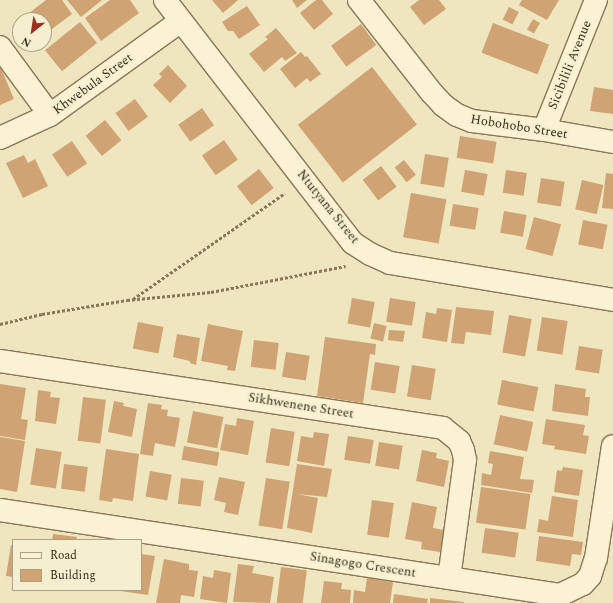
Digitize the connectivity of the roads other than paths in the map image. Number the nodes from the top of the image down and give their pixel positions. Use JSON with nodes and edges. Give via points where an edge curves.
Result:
{"nodes":[{"id":1,"x":165,"y":0,"type":"edge"},
{"id":2,"x":359,"y":0,"type":"edge"},
{"id":3,"x":596,"y":0,"type":"edge"},
{"id":4,"x":181,"y":21,"type":"junction"},
{"id":5,"x":0,"y":47,"type":"edge"},
{"id":6,"x":50,"y":115,"type":"junction"},
{"id":7,"x":544,"y":130,"type":"junction"},
{"id":8,"x":0,"y":138,"type":"edge"},
{"id":9,"x":613,"y":142,"type":"edge"},
{"id":10,"x":613,"y":300,"type":"edge"},
{"id":11,"x":0,"y":361,"type":"edge"},
{"id":12,"x":613,"y":446,"type":"edge"},
{"id":13,"x":0,"y":510,"type":"edge"},
{"id":14,"x":449,"y":578,"type":"junction"}],
"edges":[{"from":1,"to":4,"type":"street","name":"Ntutyana Street"},
{"from":2,"to":7,"type":"street","name":"Hobohobo Street","via":[[432,93],[457,115],[472,121]]},
{"from":3,"to":7,"type":"street","name":"Sicibilili Avenue"},
{"from":4,"to":6,"type":"street","name":"Khwebula Street"},
{"from":4,"to":10,"type":"street","name":"Ntutyana Street","via":[[353,242],[370,254],[390,263]]},
{"from":5,"to":6,"type":"street"},
{"from":6,"to":8,"type":"street","name":"Khwebula Street"},
{"from":7,"to":9,"type":"street","name":"Hobohobo Street"},
{"from":11,"to":14,"type":"street","name":"Sikhwenene Street","via":[[442,428],[459,441],[466,460]]},
{"from":12,"to":14,"type":"street","name":"Sinagogo Crescent","via":[[596,558],[590,576],[583,584],[560,595]]},
{"from":13,"to":14,"type":"street","name":"Sinagogo Crescent"}]}
